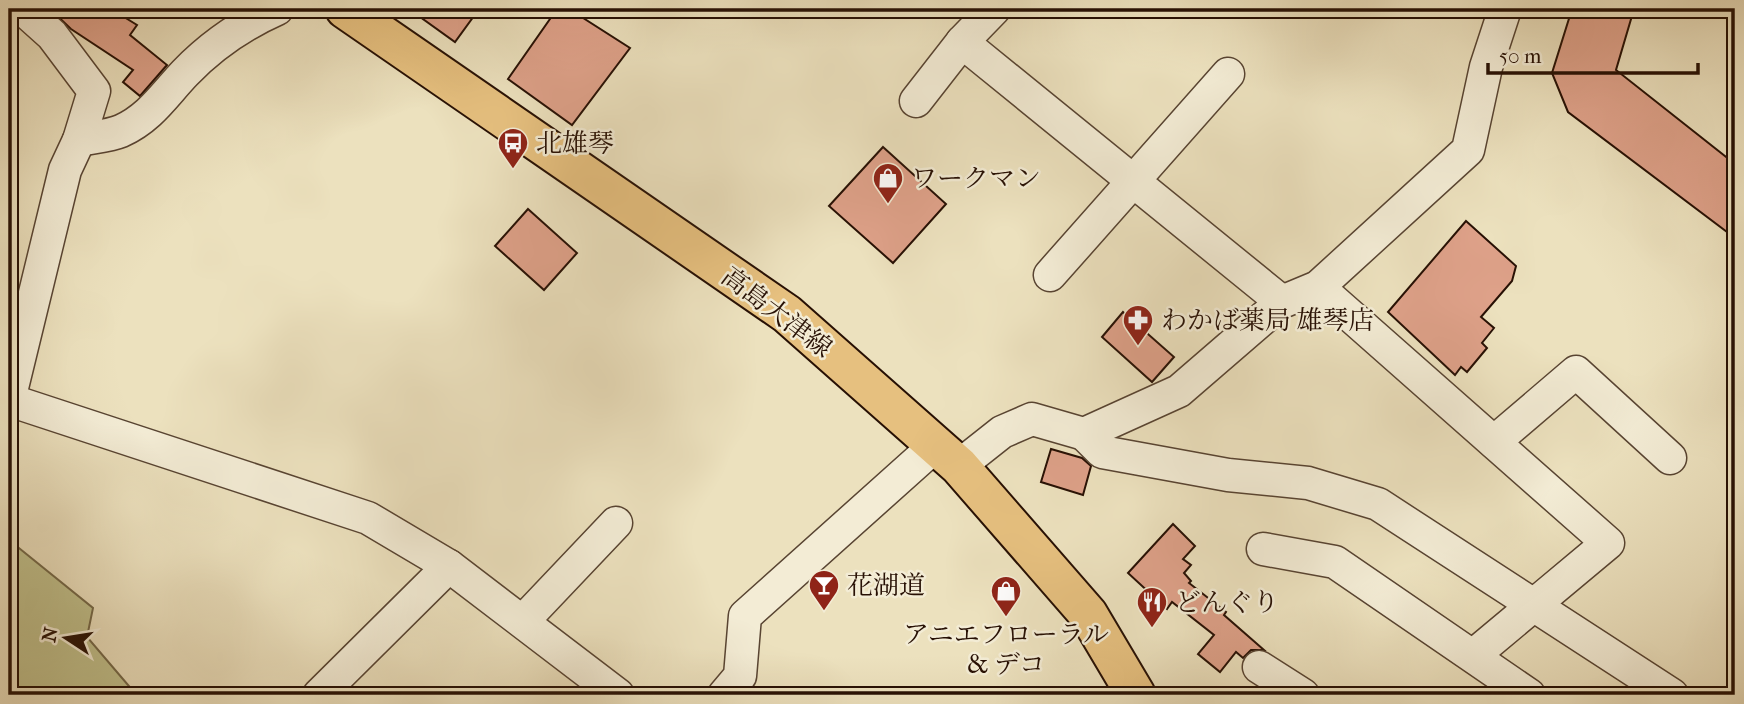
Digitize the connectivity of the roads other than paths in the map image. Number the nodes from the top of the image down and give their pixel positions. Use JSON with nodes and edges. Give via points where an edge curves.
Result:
{"nodes":[{"id":1,"x":23,"y":9,"type":"edge"},
{"id":2,"x":277,"y":9,"type":"edge"},
{"id":3,"x":345,"y":9,"type":"edge"},
{"id":4,"x":994,"y":9,"type":"edge"},
{"id":5,"x":1505,"y":9,"type":"edge"},
{"id":6,"x":962,"y":42,"type":"junction"},
{"id":7,"x":1228,"y":74,"type":"dead end"},
{"id":8,"x":916,"y":101,"type":"dead end"},
{"id":9,"x":79,"y":139,"type":"junction"},
{"id":10,"x":1131,"y":182,"type":"junction"},
{"id":11,"x":1050,"y":275,"type":"dead end"},
{"id":12,"x":1318,"y":286,"type":"junction"},
{"id":13,"x":1282,"y":302,"type":"junction"},
{"id":14,"x":9,"y":400,"type":"edge"},
{"id":15,"x":1084,"y":434,"type":"junction"},
{"id":16,"x":1494,"y":442,"type":"junction"},
{"id":17,"x":948,"y":455,"type":"junction"},
{"id":18,"x":1670,"y":458,"type":"dead end"},
{"id":19,"x":616,"y":523,"type":"dead end"},
{"id":20,"x":1263,"y":549,"type":"dead end"},
{"id":21,"x":449,"y":566,"type":"junction"},
{"id":22,"x":1534,"y":606,"type":"junction"},
{"id":23,"x":523,"y":621,"type":"junction"},
{"id":24,"x":1474,"y":655,"type":"junction"},
{"id":25,"x":1259,"y":667,"type":"dead end"},
{"id":26,"x":319,"y":695,"type":"edge"},
{"id":27,"x":618,"y":695,"type":"edge"},
{"id":28,"x":724,"y":695,"type":"edge"},
{"id":29,"x":1136,"y":695,"type":"edge"},
{"id":30,"x":1303,"y":695,"type":"edge"},
{"id":31,"x":1529,"y":695,"type":"edge"},
{"id":32,"x":1672,"y":695,"type":"edge"}],
"edges":[{"from":1,"to":9,"type":"street","via":[[52,35],[94,91]]},
{"from":2,"to":9,"type":"street","via":[[220,41],[151,113],[120,132]]},
{"from":3,"to":17,"type":"main road","name":"高島大津線","via":[[787,314]]},
{"from":4,"to":6,"type":"street"},
{"from":5,"to":12,"type":"street","via":[[1486,67],[1468,149]]},
{"from":6,"to":8,"type":"street"},
{"from":6,"to":10,"type":"street"},
{"from":7,"to":10,"type":"street"},
{"from":9,"to":14,"type":"street","via":[[65,170]]},
{"from":10,"to":11,"type":"street"},
{"from":10,"to":13,"type":"street"},
{"from":12,"to":13,"type":"street"},
{"from":12,"to":16,"type":"street"},
{"from":13,"to":15,"type":"street","via":[[1179,391]]},
{"from":14,"to":21,"type":"street","via":[[368,517]]},
{"from":15,"to":17,"type":"street","via":[[1032,419]]},
{"from":15,"to":22,"type":"street","via":[[1102,452],[1228,475],[1308,483],[1378,504]]},
{"from":16,"to":18,"type":"street","via":[[1576,372]]},
{"from":16,"to":22,"type":"street","via":[[1608,543]]},
{"from":17,"to":28,"type":"street","via":[[745,616],[740,676]]},
{"from":17,"to":29,"type":"main road","name":"高島大津線","via":[[1088,614]]},
{"from":19,"to":23,"type":"street"},
{"from":20,"to":24,"type":"street","via":[[1335,562]]},
{"from":21,"to":23,"type":"street"},
{"from":21,"to":26,"type":"street"},
{"from":22,"to":24,"type":"street"},
{"from":22,"to":32,"type":"street"},
{"from":23,"to":27,"type":"street"},
{"from":24,"to":31,"type":"street"},
{"from":25,"to":30,"type":"street"}]}
